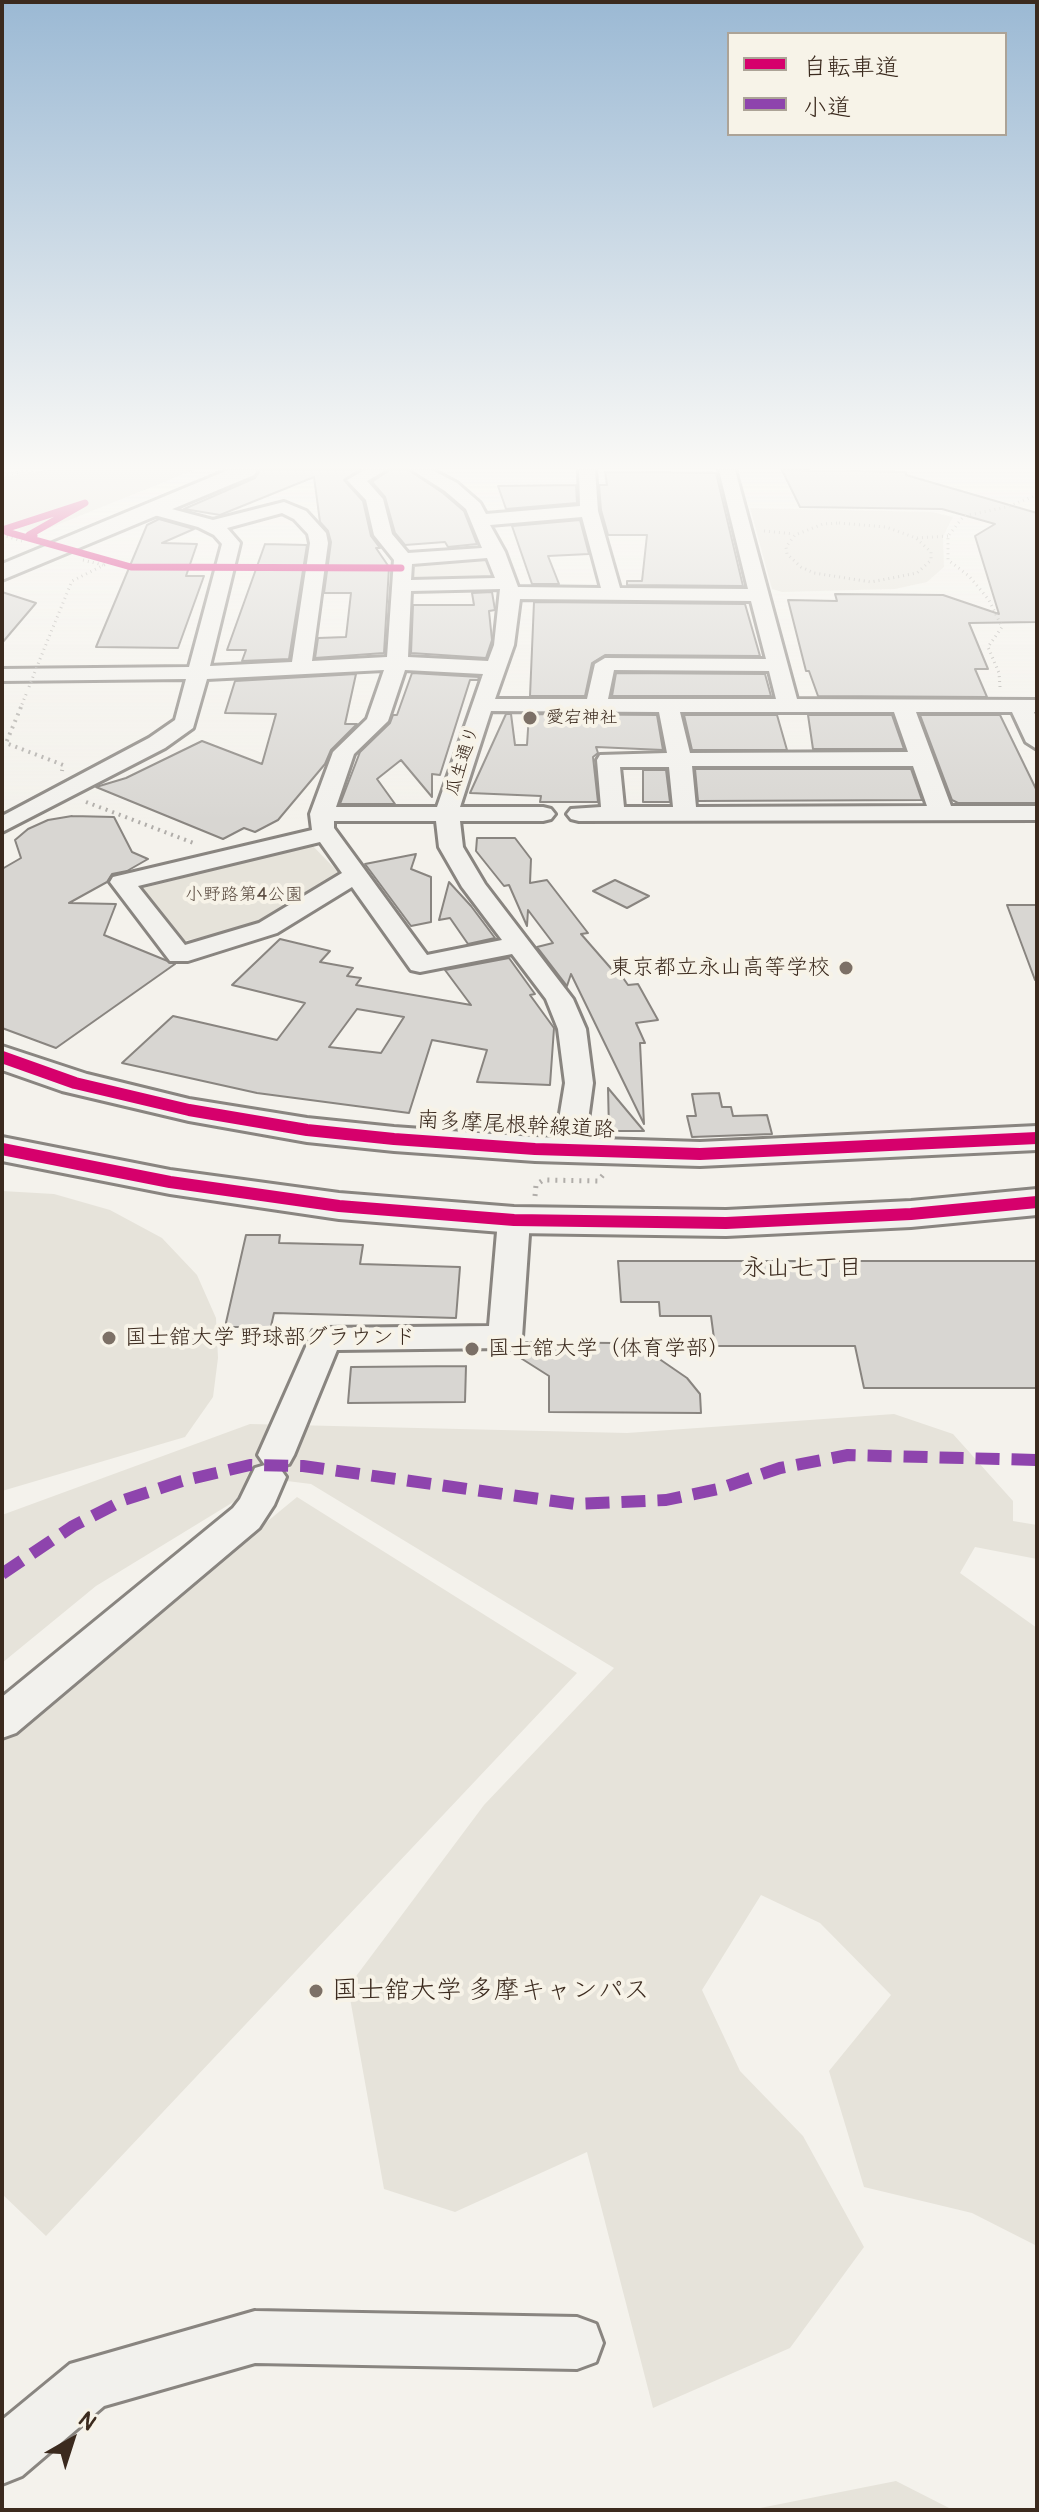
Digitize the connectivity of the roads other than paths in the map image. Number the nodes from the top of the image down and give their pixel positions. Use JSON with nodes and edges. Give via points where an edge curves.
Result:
{"nodes":[{"id":1,"x":221,"y":587,"type":"edge"},
{"id":2,"x":313,"y":587,"type":"edge"},
{"id":3,"x":401,"y":587,"type":"edge"},
{"id":4,"x":467,"y":587,"type":"edge"},
{"id":5,"x":610,"y":587,"type":"edge"},
{"id":6,"x":756,"y":587,"type":"edge"},
{"id":7,"x":509,"y":588,"type":"junction"},
{"id":8,"x":612,"y":594,"type":"junction"},
{"id":9,"x":758,"y":595,"type":"junction"},
{"id":10,"x":397,"y":663,"type":"junction"},
{"id":11,"x":775,"y":665,"type":"junction"},
{"id":12,"x":301,"y":668,"type":"junction"},
{"id":13,"x":496,"y":668,"type":"junction"},
{"id":14,"x":199,"y":673,"type":"junction"},
{"id":15,"x":2,"y":675,"type":"edge"},
{"id":16,"x":482,"y":705,"type":"junction"},
{"id":17,"x":596,"y":705,"type":"junction"},
{"id":18,"x":668,"y":706,"type":"junction"},
{"id":19,"x":788,"y":706,"type":"junction"},
{"id":20,"x":903,"y":706,"type":"junction"},
{"id":21,"x":1028,"y":706,"type":"edge"},
{"id":22,"x":1037,"y":742,"type":"edge"},
{"id":23,"x":919,"y":759,"type":"junction"},
{"id":24,"x":680,"y":760,"type":"junction"},
{"id":25,"x":941,"y":812,"type":"junction"},
{"id":26,"x":685,"y":813,"type":"junction"},
{"id":27,"x":1037,"y":813,"type":"edge"},
{"id":28,"x":447,"y":814,"type":"junction"},
{"id":29,"x":543,"y":814,"type":"dead end"},
{"id":30,"x":579,"y":814,"type":"dead end"},
{"id":31,"x":613,"y":814,"type":"junction"},
{"id":32,"x":2,"y":824,"type":"edge"},
{"id":33,"x":324,"y":824,"type":"junction"},
{"id":34,"x":357,"y":874,"type":"junction"},
{"id":35,"x":518,"y":945,"type":"junction"},
{"id":36,"x":2,"y":1057,"type":"edge"},
{"id":37,"x":1037,"y":1136,"type":"edge"},
{"id":38,"x":2,"y":1149,"type":"edge"},
{"id":39,"x":569,"y":1150,"type":"junction"},
{"id":40,"x":1037,"y":1202,"type":"edge"},
{"id":41,"x":514,"y":1220,"type":"junction"},
{"id":42,"x":2,"y":1721,"type":"edge"},
{"id":43,"x":577,"y":2343,"type":"dead end"},
{"id":44,"x":2,"y":2456,"type":"edge"}],
"edges":[{"from":1,"to":14,"type":"street"},
{"from":2,"to":12,"type":"street"},
{"from":3,"to":10,"type":"street"},
{"from":4,"to":7,"type":"street"},
{"from":5,"to":8,"type":"street"},
{"from":6,"to":9,"type":"street"},
{"from":7,"to":8,"type":"street"},
{"from":7,"to":13,"type":"street","name":"瓜生通り","via":[[508,627]]},
{"from":8,"to":9,"type":"street"},
{"from":9,"to":11,"type":"street"},
{"from":10,"to":12,"type":"street"},
{"from":10,"to":13,"type":"street"},
{"from":10,"to":33,"type":"street","via":[[377,721],[344,752]]},
{"from":11,"to":17,"type":"street","via":[[605,664]]},
{"from":11,"to":19,"type":"street"},
{"from":12,"to":14,"type":"street"},
{"from":13,"to":16,"type":"street","name":"瓜生通り"},
{"from":14,"to":15,"type":"street"},
{"from":14,"to":32,"type":"street","via":[[189,714],[174,733]]},
{"from":16,"to":17,"type":"street"},
{"from":16,"to":28,"type":"street","name":"瓜生通り"},
{"from":17,"to":18,"type":"street"},
{"from":18,"to":19,"type":"street"},
{"from":18,"to":24,"type":"street"},
{"from":19,"to":20,"type":"street"},
{"from":20,"to":21,"type":"street"},
{"from":20,"to":23,"type":"street"},
{"from":21,"to":22,"type":"street"},
{"from":23,"to":24,"type":"street"},
{"from":23,"to":25,"type":"street"},
{"from":24,"to":26,"type":"street"},
{"from":24,"to":31,"type":"street","via":[[608,760]]},
{"from":25,"to":26,"type":"street"},
{"from":25,"to":27,"type":"street"},
{"from":26,"to":31,"type":"street"},
{"from":28,"to":29,"type":"street"},
{"from":28,"to":33,"type":"street"},
{"from":28,"to":35,"type":"street","name":"瓜生通り","via":[[451,847]]},
{"from":30,"to":31,"type":"street"},
{"from":33,"to":34,"type":"street"},
{"from":33,"to":34,"type":"street","via":[[122,882],[179,955],[268,928]]},
{"from":34,"to":35,"type":"street","via":[[420,964]]},
{"from":35,"to":39,"type":"street","name":"瓜生通り","via":[[559,999],[572,1029],[579,1083]]},
{"from":36,"to":39,"type":"main road","name":"南多摩尾根幹線道路","via":[[75,1083],[247,1121],[394,1139]]},
{"from":37,"to":39,"type":"main road","name":"南多摩尾根幹線道路","via":[[745,1153]]},
{"from":38,"to":41,"type":"main road","via":[[268,1196]]},
{"from":40,"to":41,"type":"main road","via":[[726,1223]]},
{"from":41,"to":42,"type":"street","via":[[505,1337],[325,1339],[246,1518]]},
{"from":43,"to":44,"type":"street","via":[[255,2337],[89,2383]]}]}
